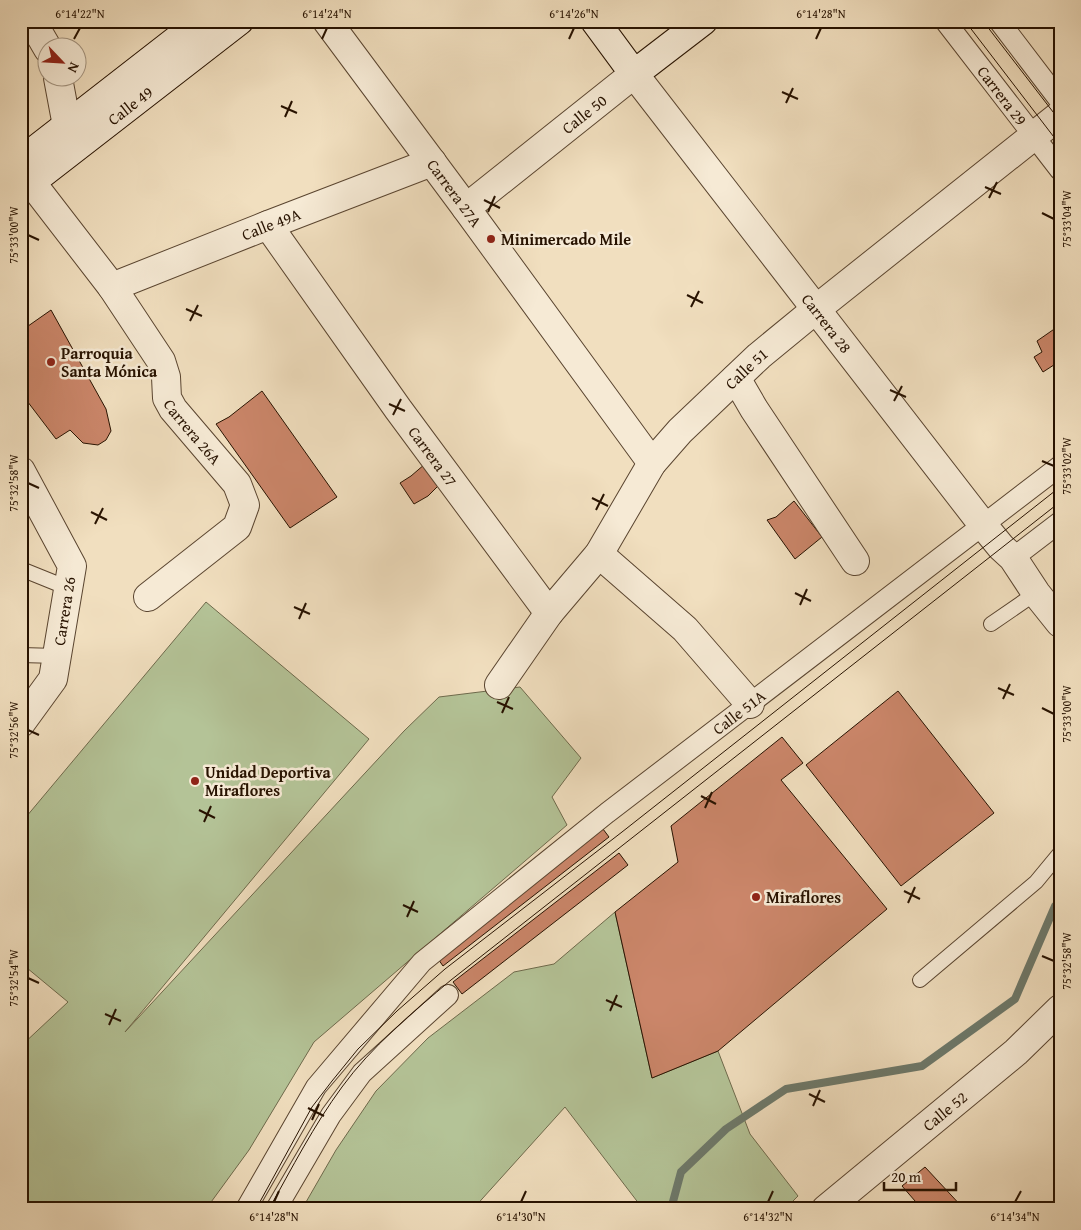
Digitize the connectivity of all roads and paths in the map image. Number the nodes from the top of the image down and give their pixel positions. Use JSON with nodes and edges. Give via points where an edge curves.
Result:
{"nodes":[{"id":1,"x":30,"y":21,"type":"edge"},
{"id":2,"x":201,"y":21,"type":"edge"},
{"id":3,"x":239,"y":21,"type":"edge"},
{"id":4,"x":327,"y":21,"type":"edge"},
{"id":5,"x":595,"y":21,"type":"edge"},
{"id":6,"x":703,"y":21,"type":"edge"},
{"id":7,"x":946,"y":21,"type":"edge"},
{"id":8,"x":999,"y":21,"type":"edge"},
{"id":9,"x":41,"y":38,"type":"edge"},
{"id":10,"x":634,"y":74,"type":"junction"},
{"id":11,"x":60,"y":88,"type":"edge"},
{"id":12,"x":1060,"y":101,"type":"edge"},
{"id":13,"x":1060,"y":116,"type":"edge"},
{"id":14,"x":67,"y":126,"type":"junction"},
{"id":15,"x":1034,"y":136,"type":"junction"},
{"id":16,"x":432,"y":162,"type":"junction"},
{"id":17,"x":1060,"y":170,"type":"edge"},
{"id":18,"x":24,"y":176,"type":"edge"},
{"id":19,"x":466,"y":208,"type":"junction"},
{"id":20,"x":268,"y":225,"type":"junction"},
{"id":21,"x":112,"y":287,"type":"junction"},
{"id":22,"x":815,"y":310,"type":"junction"},
{"id":23,"x":736,"y":378,"type":"junction"},
{"id":24,"x":652,"y":463,"type":"junction"},
{"id":25,"x":1060,"y":466,"type":"edge"},
{"id":26,"x":21,"y":472,"type":"edge"},
{"id":27,"x":1060,"y":522,"type":"edge"},
{"id":28,"x":983,"y":525,"type":"junction"},
{"id":29,"x":599,"y":554,"type":"junction"},
{"id":30,"x":1013,"y":558,"type":"junction"},
{"id":31,"x":855,"y":561,"type":"dead end"},
{"id":32,"x":21,"y":569,"type":"edge"},
{"id":33,"x":68,"y":588,"type":"junction"},
{"id":34,"x":1036,"y":593,"type":"junction"},
{"id":35,"x":148,"y":598,"type":"dead end"},
{"id":36,"x":549,"y":613,"type":"junction"},
{"id":37,"x":1060,"y":623,"type":"edge"},
{"id":38,"x":991,"y":624,"type":"dead end"},
{"id":39,"x":21,"y":655,"type":"edge"},
{"id":40,"x":57,"y":656,"type":"junction"},
{"id":41,"x":498,"y":685,"type":"dead end"},
{"id":42,"x":750,"y":704,"type":"junction"},
{"id":43,"x":21,"y":723,"type":"edge"},
{"id":44,"x":1060,"y":853,"type":"edge"},
{"id":45,"x":920,"y":980,"type":"dead end"},
{"id":46,"x":448,"y":995,"type":"dead end"},
{"id":47,"x":1060,"y":1009,"type":"edge"},
{"id":48,"x":246,"y":1209,"type":"edge"},
{"id":49,"x":276,"y":1209,"type":"edge"},
{"id":50,"x":826,"y":1209,"type":"edge"}],
"edges":[{"from":1,"to":9,"type":"street"},
{"from":2,"to":14,"type":"street","name":"Calle 49"},
{"from":3,"to":18,"type":"street","name":"Calle 49"},
{"from":4,"to":16,"type":"street","name":"Carrera 27A"},
{"from":5,"to":10,"type":"street","name":"Carrera 28"},
{"from":6,"to":10,"type":"street","name":"Calle 50"},
{"from":7,"to":15,"type":"street","name":"Carrera 29"},
{"from":8,"to":12,"type":"street"},
{"from":10,"to":19,"type":"street","name":"Calle 50"},
{"from":10,"to":22,"type":"street","name":"Carrera 28"},
{"from":11,"to":14,"type":"street"},
{"from":13,"to":15,"type":"street","name":"Calle 51"},
{"from":14,"to":18,"type":"street","name":"Calle 49"},
{"from":15,"to":17,"type":"street","name":"Carrera 29"},
{"from":15,"to":22,"type":"street","name":"Calle 51"},
{"from":16,"to":19,"type":"street","name":"Carrera 27A"},
{"from":16,"to":20,"type":"street","name":"Calle 49A"},
{"from":18,"to":21,"type":"street","name":"Carrera 26A"},
{"from":19,"to":24,"type":"street","name":"Carrera 27A"},
{"from":20,"to":21,"type":"street","name":"Calle 49A"},
{"from":20,"to":36,"type":"street","name":"Carrera 27"},
{"from":21,"to":35,"type":"street","name":"Carrera 26A","via":[[161,361],[167,398],[173,409],[237,484],[245,505],[237,528]]},
{"from":22,"to":23,"type":"street","name":"Calle 51"},
{"from":22,"to":28,"type":"street","name":"Carrera 28"},
{"from":23,"to":24,"type":"street","name":"Calle 51","via":[[680,431]]},
{"from":23,"to":31,"type":"street"},
{"from":24,"to":29,"type":"street","name":"Calle 51"},
{"from":25,"to":28,"type":"street","name":"Calle 51A"},
{"from":26,"to":33,"type":"street","name":"Carrera 26","via":[[72,566]]},
{"from":27,"to":30,"type":"street"},
{"from":28,"to":30,"type":"street","name":"Carrera 28"},
{"from":28,"to":42,"type":"street","name":"Calle 51A"},
{"from":29,"to":36,"type":"street","name":"Calle 51"},
{"from":29,"to":42,"type":"street","via":[[686,629]]},
{"from":30,"to":34,"type":"street","name":"Carrera 28"},
{"from":32,"to":33,"type":"lane"},
{"from":33,"to":40,"type":"street","name":"Carrera 26"},
{"from":34,"to":37,"type":"street","name":"Carrera 28"},
{"from":34,"to":38,"type":"lane"},
{"from":36,"to":41,"type":"street","name":"Calle 51"},
{"from":39,"to":40,"type":"lane"},
{"from":40,"to":43,"type":"street","name":"Carrera 26","via":[[53,679]]},
{"from":42,"to":48,"type":"street","name":"Calle 51A","via":[[607,813],[422,962],[316,1087]]},
{"from":44,"to":45,"type":"lane","via":[[1036,882]]},
{"from":46,"to":49,"type":"street","via":[[362,1073],[330,1114]]},
{"from":47,"to":50,"type":"street","name":"Calle 52","via":[[1016,1052]]}]}
